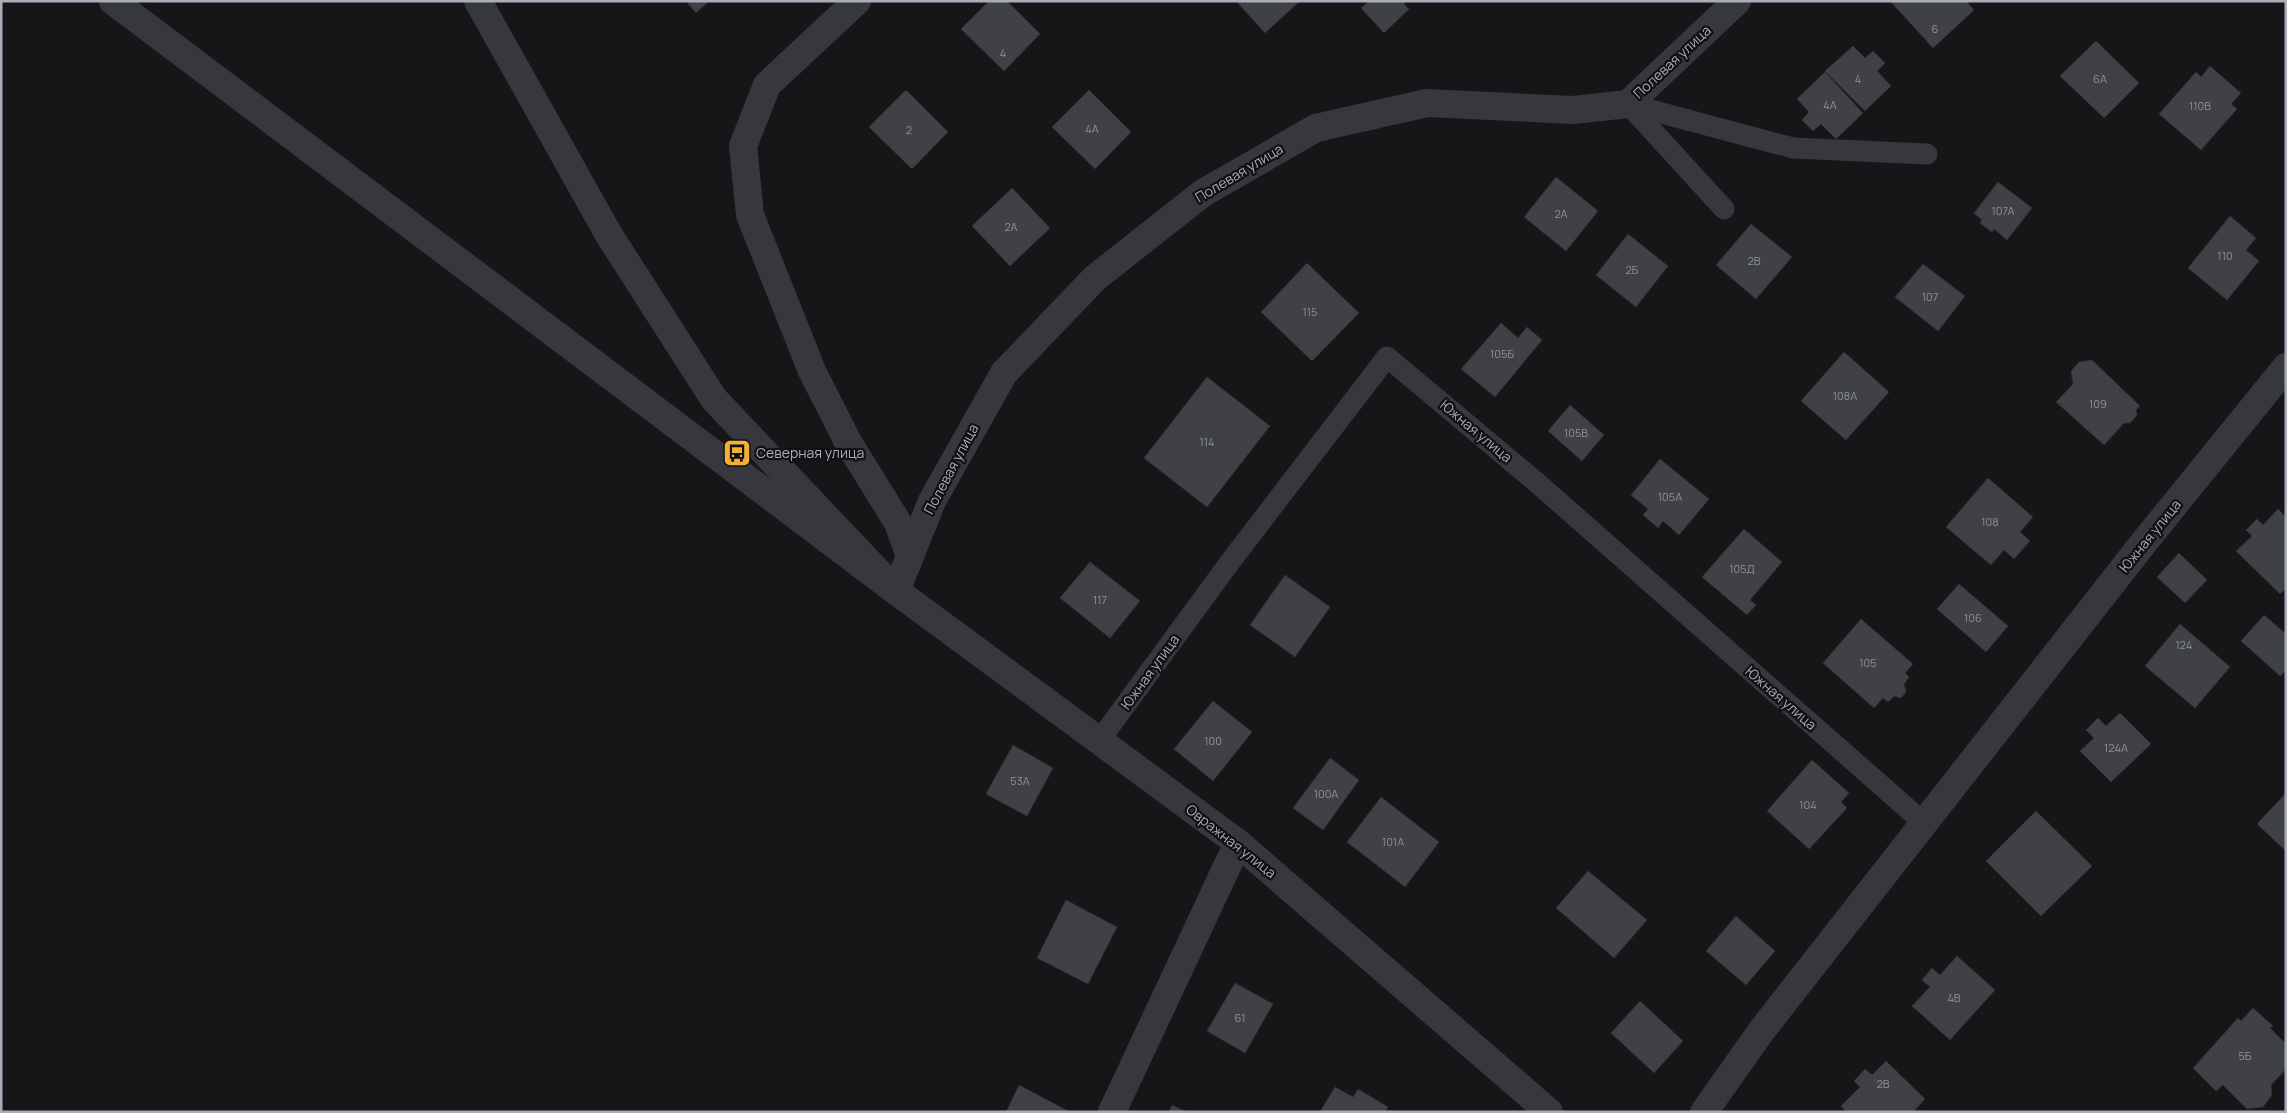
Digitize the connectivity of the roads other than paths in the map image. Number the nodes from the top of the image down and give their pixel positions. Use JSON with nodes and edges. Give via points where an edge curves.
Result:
{"nodes":[{"id":1,"x":113,"y":1,"type":"edge"},
{"id":2,"x":478,"y":1,"type":"edge"},
{"id":3,"x":857,"y":1,"type":"edge"},
{"id":4,"x":1737,"y":1,"type":"edge"},
{"id":5,"x":1628,"y":104,"type":"junction"},
{"id":6,"x":1927,"y":154,"type":"dead end"},
{"id":7,"x":1724,"y":209,"type":"dead end"},
{"id":8,"x":2286,"y":367,"type":"edge"},
{"id":9,"x":910,"y":556,"type":"junction"},
{"id":10,"x":896,"y":591,"type":"junction"},
{"id":11,"x":1099,"y":741,"type":"junction"},
{"id":12,"x":1924,"y":824,"type":"junction"},
{"id":13,"x":1238,"y":843,"type":"junction"},
{"id":14,"x":1112,"y":1112,"type":"edge"},
{"id":15,"x":1549,"y":1112,"type":"edge"},
{"id":16,"x":1704,"y":1112,"type":"edge"}],
"edges":[{"from":1,"to":10,"type":"street"},
{"from":2,"to":10,"type":"street","via":[[609,235],[714,398]]},
{"from":3,"to":9,"type":"street","via":[[767,85],[743,146],[750,215],[812,371],[848,442],[898,523]]},
{"from":4,"to":5,"type":"street","name":"Полевая улица"},
{"from":5,"to":6,"type":"lane","via":[[1793,148]]},
{"from":5,"to":7,"type":"lane"},
{"from":5,"to":9,"type":"street","name":"Полевая улица","via":[[1573,110],[1428,103],[1316,128],[1203,193],[1095,278],[1004,372],[932,501]]},
{"from":8,"to":12,"type":"street","name":"Южная улица"},
{"from":9,"to":10,"type":"street","name":"Полевая улица"},
{"from":10,"to":11,"type":"street","name":"Овражная улица"},
{"from":11,"to":12,"type":"lane","name":"Южная улица","via":[[1230,562],[1387,357],[1535,481]]},
{"from":11,"to":13,"type":"street","name":"Овражная улица"},
{"from":12,"to":16,"type":"street","name":"Южная улица","via":[[1762,1030]]},
{"from":13,"to":14,"type":"street"},
{"from":13,"to":15,"type":"street","name":"Овражная улица"}]}
